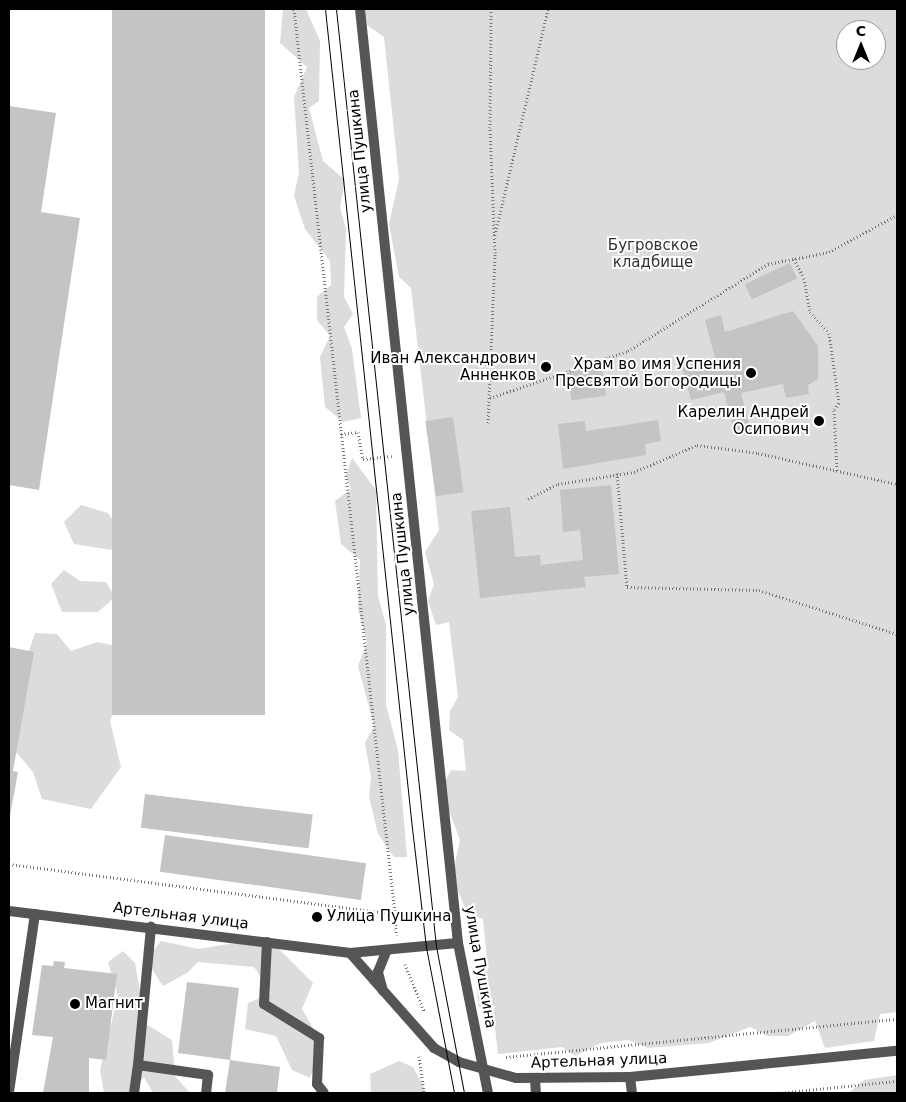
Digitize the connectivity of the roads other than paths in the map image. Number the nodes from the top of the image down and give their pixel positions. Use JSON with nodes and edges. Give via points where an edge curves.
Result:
{"nodes":[{"id":1,"x":360,"y":9,"type":"edge"},
{"id":2,"x":9,"y":911,"type":"edge"},
{"id":3,"x":35,"y":914,"type":"junction"},
{"id":4,"x":151,"y":927,"type":"junction"},
{"id":5,"x":267,"y":942,"type":"junction"},
{"id":6,"x":458,"y":943,"type":"junction"},
{"id":7,"x":392,"y":950,"type":"junction"},
{"id":8,"x":350,"y":953,"type":"junction"},
{"id":9,"x":384,"y":993,"type":"junction"},
{"id":10,"x":897,"y":1051,"type":"edge"},
{"id":11,"x":138,"y":1065,"type":"junction"},
{"id":12,"x":484,"y":1071,"type":"junction"},
{"id":13,"x":630,"y":1076,"type":"junction"},
{"id":14,"x":535,"y":1080,"type":"junction"},
{"id":15,"x":9,"y":1092,"type":"edge"},
{"id":16,"x":134,"y":1093,"type":"edge"},
{"id":17,"x":206,"y":1093,"type":"edge"},
{"id":18,"x":324,"y":1093,"type":"edge"},
{"id":19,"x":488,"y":1093,"type":"edge"},
{"id":20,"x":536,"y":1093,"type":"edge"},
{"id":21,"x":632,"y":1093,"type":"edge"}],
"edges":[{"from":1,"to":6,"type":"street","name":"улица Пушкина"},
{"from":2,"to":3,"type":"street","name":"Артельная улица"},
{"from":3,"to":4,"type":"street","name":"Артельная улица"},
{"from":3,"to":15,"type":"street"},
{"from":4,"to":5,"type":"street","name":"Артельная улица"},
{"from":4,"to":11,"type":"street"},
{"from":5,"to":8,"type":"street","name":"Артельная улица"},
{"from":5,"to":18,"type":"street","via":[[264,1004],[319,1038],[317,1084]]},
{"from":6,"to":7,"type":"street","name":"Артельная улица"},
{"from":6,"to":12,"type":"street","name":"улица Пушкина"},
{"from":7,"to":8,"type":"street","name":"Артельная улица"},
{"from":7,"to":9,"type":"street","via":[[378,972]]},
{"from":8,"to":9,"type":"street","name":"Артельная улица"},
{"from":9,"to":12,"type":"street","name":"Артельная улица","via":[[434,1048]]},
{"from":10,"to":13,"type":"street","name":"Артельная улица"},
{"from":11,"to":16,"type":"street"},
{"from":11,"to":17,"type":"street","via":[[208,1075]]},
{"from":12,"to":14,"type":"street","name":"Артельная улица"},
{"from":12,"to":19,"type":"street","name":"улица Пушкина"},
{"from":13,"to":14,"type":"street","name":"Артельная улица"},
{"from":13,"to":21,"type":"street"},
{"from":14,"to":20,"type":"street"}]}
